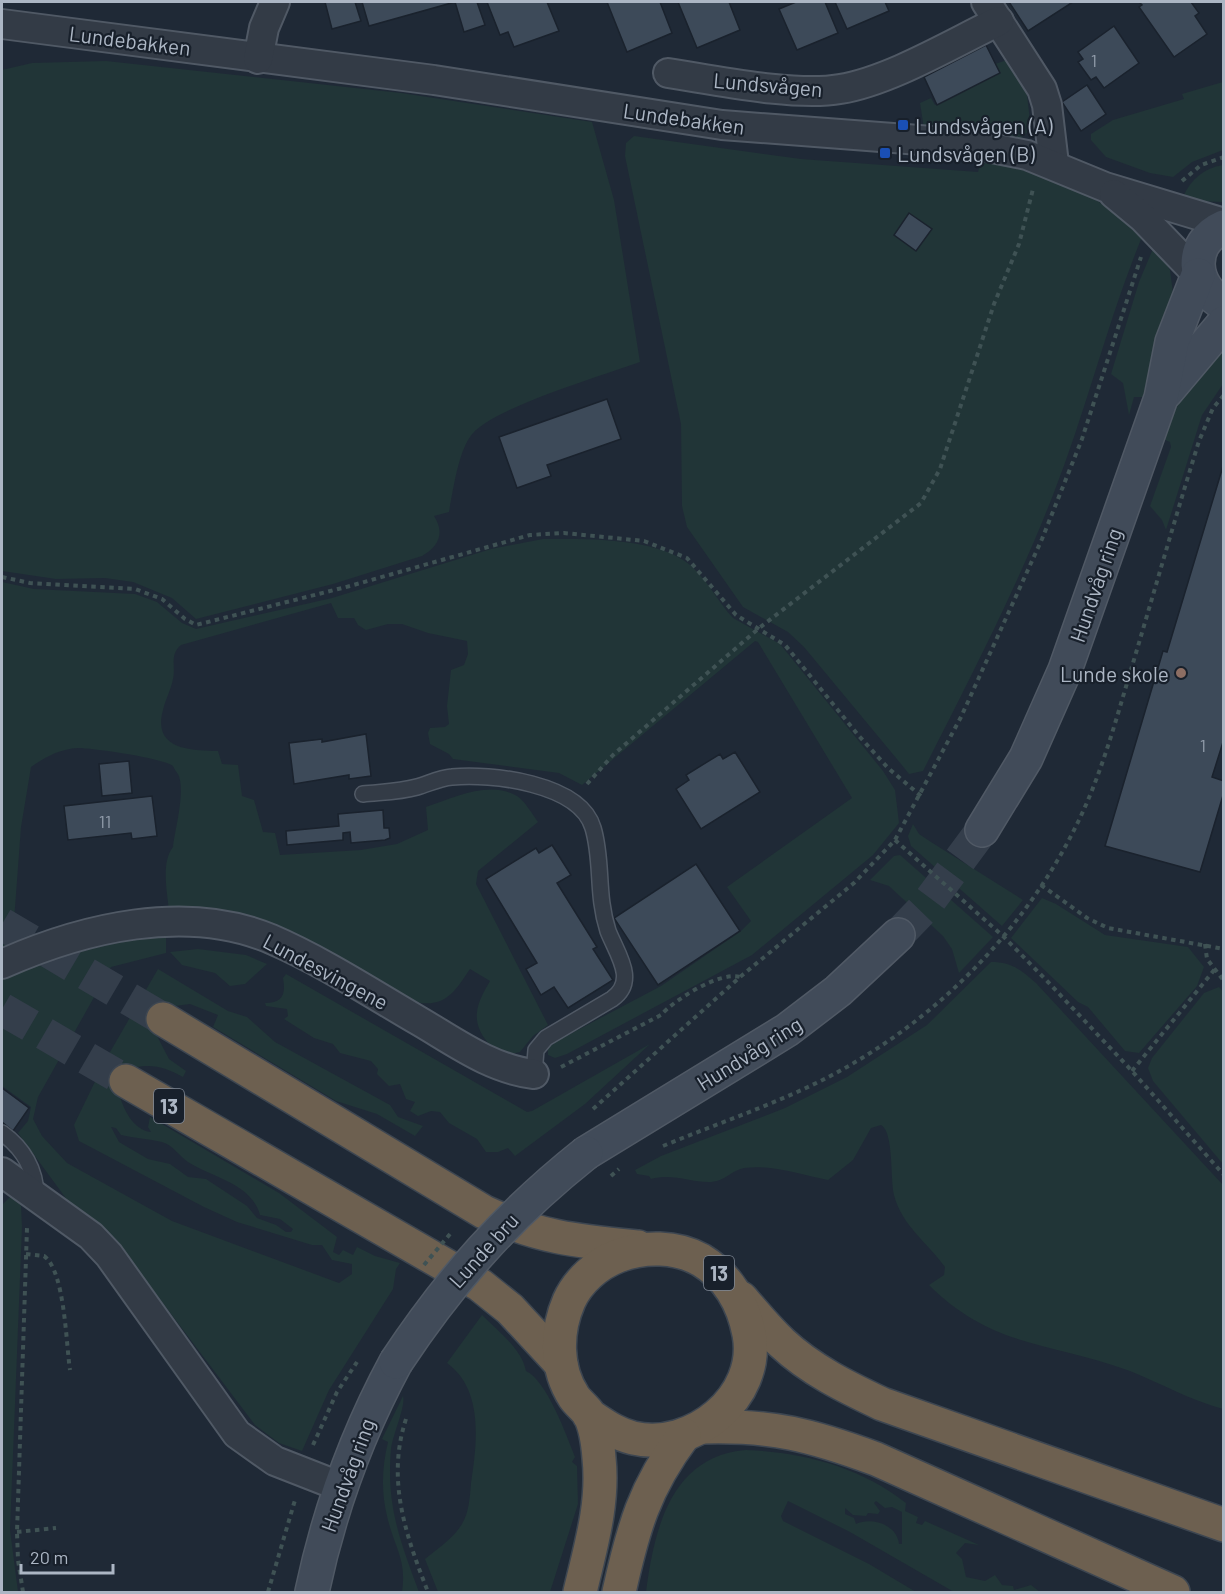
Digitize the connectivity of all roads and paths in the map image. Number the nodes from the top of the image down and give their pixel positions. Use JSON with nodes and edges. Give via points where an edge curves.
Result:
{"nodes":[{"id":1,"x":275,"y":2,"type":"edge"},
{"id":2,"x":992,"y":11,"type":"edge"},
{"id":3,"x":2,"y":24,"type":"edge"},
{"id":4,"x":258,"y":59,"type":"junction"},
{"id":5,"x":668,"y":73,"type":"dead end"},
{"id":6,"x":1224,"y":157,"type":"edge"},
{"id":7,"x":1048,"y":162,"type":"junction"},
{"id":8,"x":1105,"y":187,"type":"junction"},
{"id":9,"x":1178,"y":189,"type":"dead end"},
{"id":10,"x":1224,"y":222,"type":"edge"},
{"id":11,"x":1224,"y":227,"type":"edge"},
{"id":12,"x":1143,"y":252,"type":"dead end"},
{"id":13,"x":1198,"y":275,"type":"junction"},
{"id":14,"x":1224,"y":304,"type":"edge"},
{"id":15,"x":1224,"y":323,"type":"edge"},
{"id":16,"x":1224,"y":394,"type":"edge"},
{"id":17,"x":1161,"y":398,"type":"junction"},
{"id":18,"x":2,"y":577,"type":"edge"},
{"id":19,"x":758,"y":629,"type":"junction"},
{"id":20,"x":363,"y":794,"type":"dead end"},
{"id":21,"x":921,"y":796,"type":"junction"},
{"id":22,"x":577,"y":804,"type":"junction"},
{"id":23,"x":982,"y":830,"type":"tunnel mouth"},
{"id":24,"x":895,"y":840,"type":"junction"},
{"id":25,"x":1041,"y":885,"type":"junction"},
{"id":26,"x":898,"y":935,"type":"tunnel mouth"},
{"id":27,"x":1004,"y":937,"type":"junction"},
{"id":28,"x":1205,"y":944,"type":"junction"},
{"id":29,"x":1224,"y":949,"type":"edge"},
{"id":30,"x":2,"y":964,"type":"edge"},
{"id":31,"x":1215,"y":969,"type":"junction"},
{"id":32,"x":740,"y":977,"type":"junction"},
{"id":33,"x":1224,"y":981,"type":"edge"},
{"id":34,"x":163,"y":1019,"type":"tunnel mouth"},
{"id":35,"x":1132,"y":1071,"type":"junction"},
{"id":36,"x":534,"y":1074,"type":"junction"},
{"id":37,"x":126,"y":1081,"type":"tunnel mouth"},
{"id":38,"x":585,"y":1114,"type":"dead end"},
{"id":39,"x":2,"y":1134,"type":"edge"},
{"id":40,"x":657,"y":1149,"type":"dead end"},
{"id":41,"x":586,"y":1153,"type":"joint"},
{"id":42,"x":625,"y":1165,"type":"dead end"},
{"id":43,"x":619,"y":1169,"type":"dead end"},
{"id":44,"x":2,"y":1172,"type":"edge"},
{"id":45,"x":1224,"y":1175,"type":"edge"},
{"id":46,"x":36,"y":1196,"type":"junction"},
{"id":47,"x":657,"y":1248,"type":"junction"},
{"id":48,"x":26,"y":1254,"type":"junction"},
{"id":49,"x":733,"y":1289,"type":"junction"},
{"id":50,"x":396,"y":1362,"type":"joint"},
{"id":51,"x":561,"y":1364,"type":"junction"},
{"id":52,"x":70,"y":1370,"type":"dead end"},
{"id":53,"x":408,"y":1413,"type":"dead end"},
{"id":54,"x":589,"y":1415,"type":"junction"},
{"id":55,"x":693,"y":1431,"type":"junction"},
{"id":56,"x":339,"y":1486,"type":"junction"},
{"id":57,"x":1224,"y":1525,"type":"edge"},
{"id":58,"x":56,"y":1528,"type":"dead end"},
{"id":59,"x":17,"y":1532,"type":"junction"},
{"id":60,"x":23,"y":1593,"type":"edge"},
{"id":61,"x":312,"y":1593,"type":"edge"},
{"id":62,"x":428,"y":1593,"type":"edge"},
{"id":63,"x":580,"y":1593,"type":"edge"},
{"id":64,"x":619,"y":1593,"type":"edge"},
{"id":65,"x":1173,"y":1593,"type":"edge"}],
"edges":[{"from":1,"to":4,"type":"street","via":[[264,28]]},
{"from":2,"to":5,"type":"street","name":"Lundsvågen","via":[[881,76],[839,90],[788,89]]},
{"from":2,"to":7,"type":"street","name":"Lundsvågen","via":[[1042,89],[1047,105]]},
{"from":3,"to":4,"type":"street","name":"Lundebakken"},
{"from":4,"to":7,"type":"street","name":"Lundebakken","via":[[722,124],[972,144]]},
{"from":6,"to":9,"type":"path","via":[[1192,170]]},
{"from":7,"to":8,"type":"street","name":"Lundebakken"},
{"from":7,"to":19,"type":"path","via":[[994,304],[940,469],[929,490],[910,514]]},
{"from":8,"to":10,"type":"street","name":"Lundebakken"},
{"from":8,"to":13,"type":"street","name":"Lundebakken","via":[[1143,218]]},
{"from":11,"to":13,"type":"main road","name":"Hundvåg ring","via":[[1204,243],[1199,253]]},
{"from":12,"to":21,"type":"path","via":[[1060,498],[1002,632]]},
{"from":13,"to":14,"type":"main road","via":[[1208,293]]},
{"from":13,"to":17,"type":"main road","name":"Hundvåg ring","via":[[1172,342]]},
{"from":15,"to":17,"type":"main road","name":"Hundvåg ring"},
{"from":16,"to":25,"type":"path","via":[[1213,408],[1199,441],[1096,778],[1079,821]]},
{"from":17,"to":23,"type":"main road","name":"Hundvåg ring","via":[[1055,696],[1026,758]]},
{"from":18,"to":19,"type":"path","via":[[30,583],[135,589],[162,599],[196,625],[511,539],[546,533],[600,535],[644,541],[678,552],[696,567],[736,615]]},
{"from":19,"to":21,"type":"path","via":[[785,645],[859,736]]},
{"from":19,"to":22,"type":"path","via":[[613,755],[582,790]]},
{"from":20,"to":22,"type":"lane","via":[[406,790],[456,777],[531,783]]},
{"from":21,"to":24,"type":"path"},
{"from":22,"to":36,"type":"lane","via":[[592,826],[599,899],[626,982],[621,993],[540,1043]]},
{"from":24,"to":27,"type":"path"},
{"from":24,"to":32,"type":"path","via":[[854,883]]},
{"from":25,"to":27,"type":"path"},
{"from":25,"to":28,"type":"path","via":[[1108,928]]},
{"from":26,"to":41,"type":"main road","name":"Hundvåg ring","via":[[838,991],[787,1030]]},
{"from":27,"to":35,"type":"path"},
{"from":27,"to":40,"type":"path","via":[[939,1004],[863,1058],[766,1107]]},
{"from":28,"to":29,"type":"path"},
{"from":28,"to":31,"type":"path","via":[[1205,955]]},
{"from":30,"to":36,"type":"street","name":"Lundesvingene","via":[[66,940],[127,927],[194,921],[233,926],[292,948],[493,1064]]},
{"from":31,"to":33,"type":"path"},
{"from":31,"to":35,"type":"path"},
{"from":32,"to":36,"type":"path","via":[[721,978],[568,1064]]},
{"from":32,"to":38,"type":"path"},
{"from":34,"to":47,"type":"highway","number":"13","via":[[484,1212],[521,1229],[567,1241]]},
{"from":35,"to":45,"type":"path"},
{"from":37,"to":51,"type":"highway","number":"13","via":[[480,1285],[510,1309]]},
{"from":39,"to":46,"type":"lane","via":[[27,1160],[36,1181]]},
{"from":41,"to":50,"type":"main road","name":"Lunde bru","bridge":true,"via":[[496,1233],[456,1277]]},
{"from":42,"to":43,"type":"path"},
{"from":44,"to":46,"type":"street"},
{"from":46,"to":48,"type":"path","via":[[28,1215]]},
{"from":46,"to":56,"type":"street","via":[[91,1236],[109,1255],[237,1434],[275,1461]]},
{"from":47,"to":49,"type":"highway","number":"13","via":[[700,1260]]},
{"from":47,"to":51,"type":"highway","number":"13","via":[[633,1250],[609,1259],[589,1273],[563,1315],[558,1340]]},
{"from":48,"to":52,"type":"path","via":[[44,1256],[53,1268]]},
{"from":48,"to":59,"type":"path"},
{"from":49,"to":55,"type":"highway","number":"13","via":[[750,1338],[748,1365],[739,1389],[723,1411]]},
{"from":49,"to":57,"type":"highway","number":"13","via":[[782,1343],[844,1386],[882,1404]]},
{"from":50,"to":56,"type":"main road","name":"Hundvåg ring"},
{"from":51,"to":54,"type":"highway","number":"13","via":[[573,1395]]},
{"from":53,"to":62,"type":"path","via":[[397,1470],[399,1503]]},
{"from":54,"to":55,"type":"highway","number":"13","via":[[634,1438],[659,1440]]},
{"from":54,"to":63,"type":"highway","number":"13","via":[[599,1458],[600,1485]]},
{"from":55,"to":64,"type":"highway","number":"13","via":[[665,1460],[640,1509]]},
{"from":55,"to":65,"type":"highway","number":"13","via":[[751,1426],[831,1442]]},
{"from":56,"to":61,"type":"main road","name":"Hundvåg ring"},
{"from":58,"to":59,"type":"path"},
{"from":59,"to":60,"type":"path"}]}
